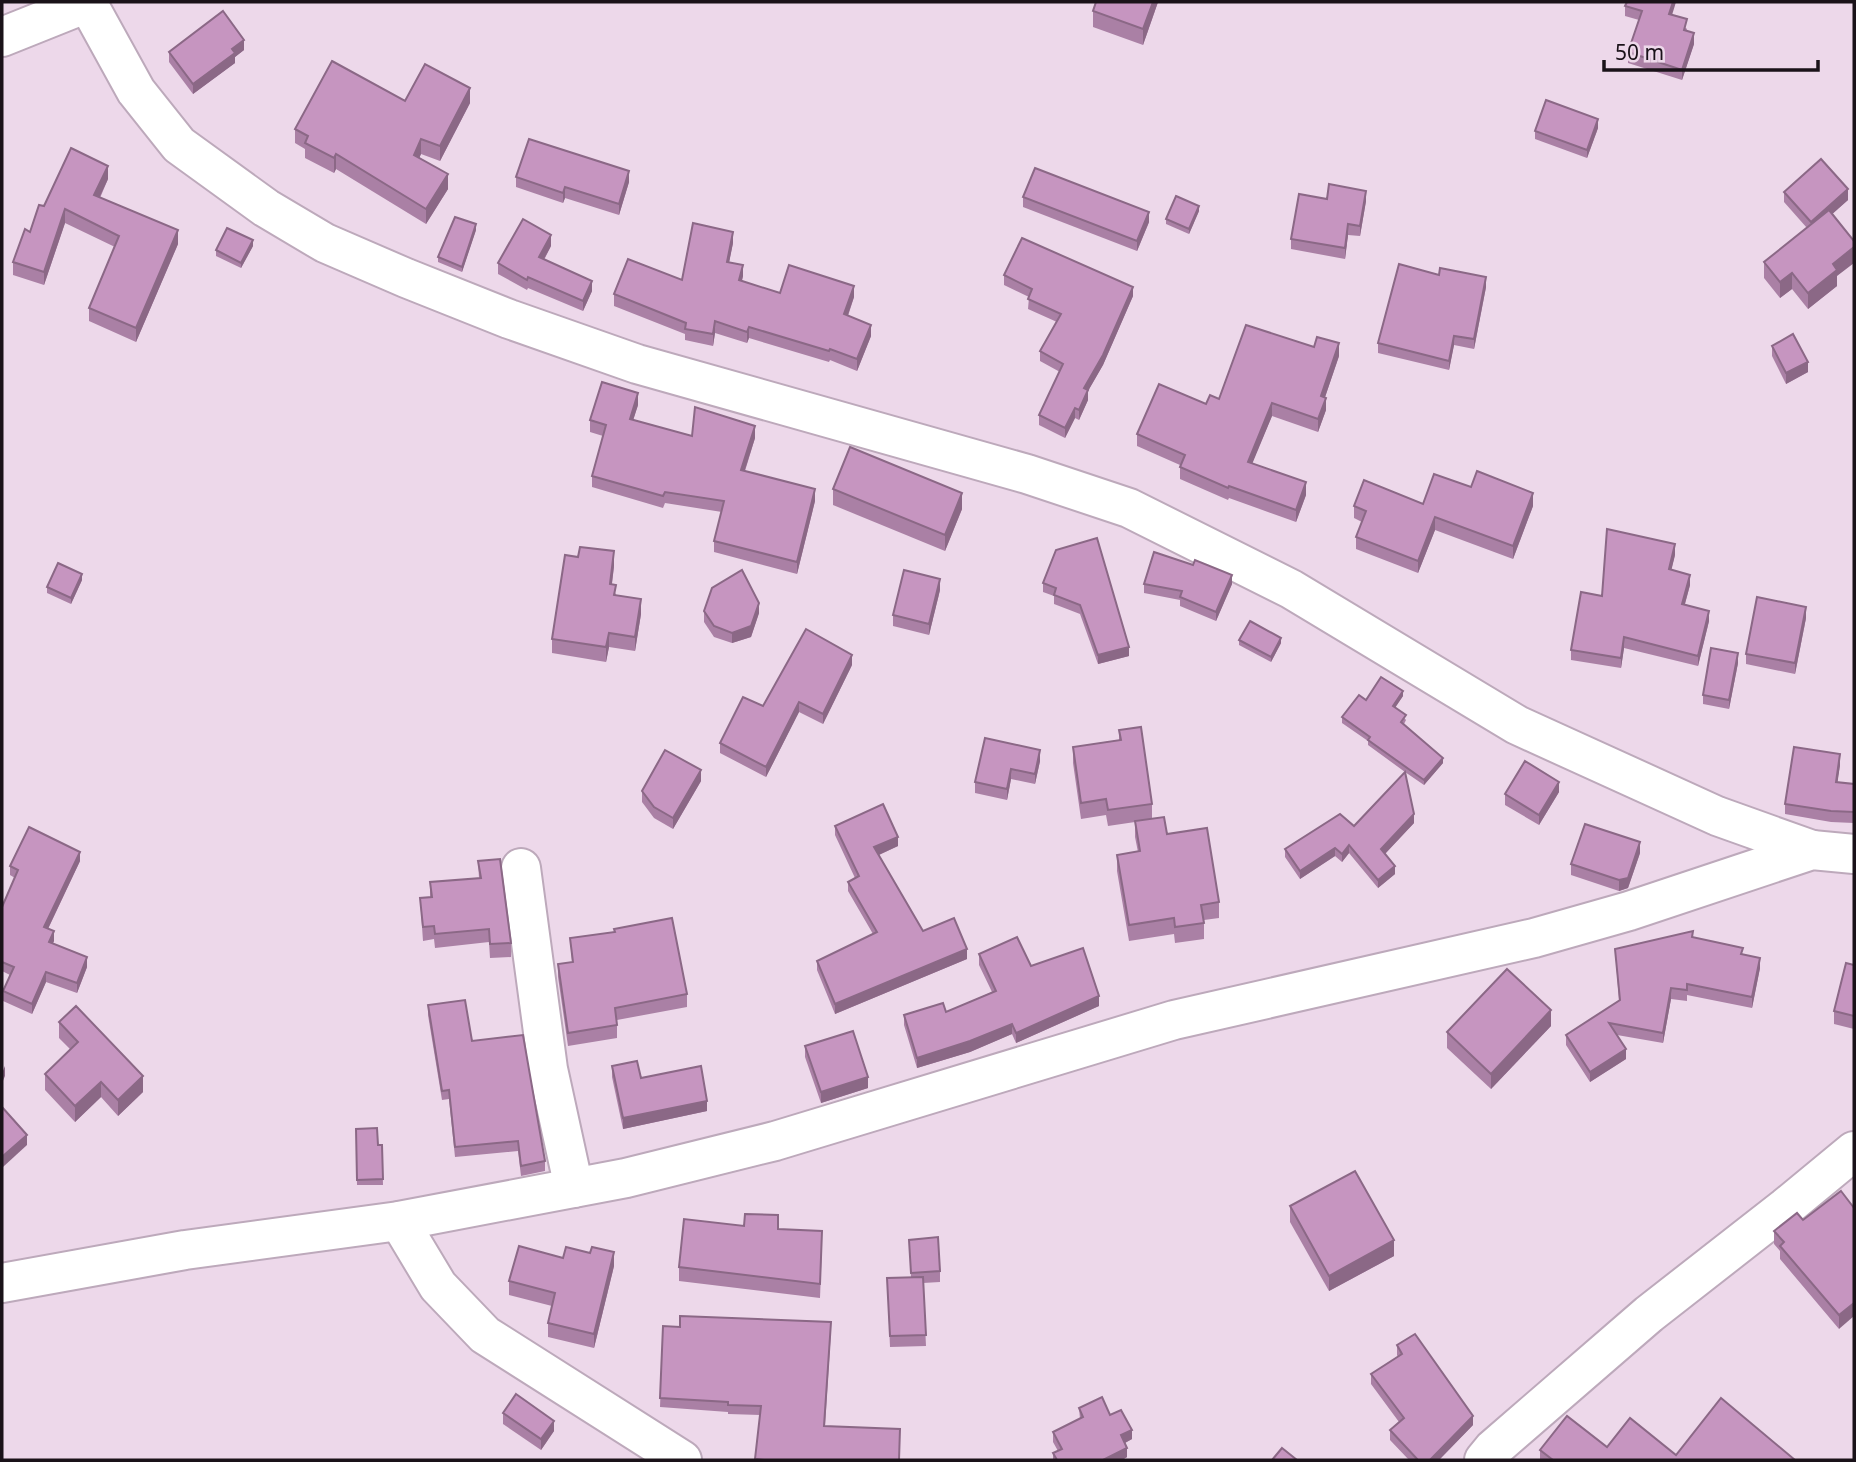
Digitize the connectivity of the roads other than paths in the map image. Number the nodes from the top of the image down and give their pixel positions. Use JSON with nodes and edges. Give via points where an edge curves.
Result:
{"nodes":[{"id":1,"x":87,"y":2,"type":"edge"},
{"id":2,"x":2,"y":37,"type":"edge"},
{"id":3,"x":1811,"y":850,"type":"junction"},
{"id":4,"x":1854,"y":854,"type":"edge"},
{"id":5,"x":521,"y":868,"type":"dead end"},
{"id":6,"x":1854,"y":1151,"type":"edge"},
{"id":7,"x":574,"y":1188,"type":"junction"},
{"id":8,"x":399,"y":1221,"type":"junction"},
{"id":9,"x":2,"y":1283,"type":"edge"},
{"id":10,"x":1495,"y":1456,"type":"edge"},
{"id":11,"x":682,"y":1460,"type":"edge"}],
"edges":[{"from":1,"to":2,"type":"street"},
{"from":1,"to":3,"type":"street","via":[[136,91],[179,145],[266,208],[325,243],[509,319],[637,364],[1027,474],[1129,508],[1291,589],[1517,725],[1717,816]]},
{"from":3,"to":4,"type":"street"},
{"from":3,"to":7,"type":"street","via":[[1534,938],[1174,1020],[775,1141]]},
{"from":5,"to":7,"type":"street","via":[[548,1069]]},
{"from":6,"to":10,"type":"street","via":[[1649,1314]]},
{"from":7,"to":8,"type":"street"},
{"from":8,"to":9,"type":"street","via":[[185,1250]]},
{"from":8,"to":11,"type":"street","via":[[438,1286],[485,1335]]}]}
